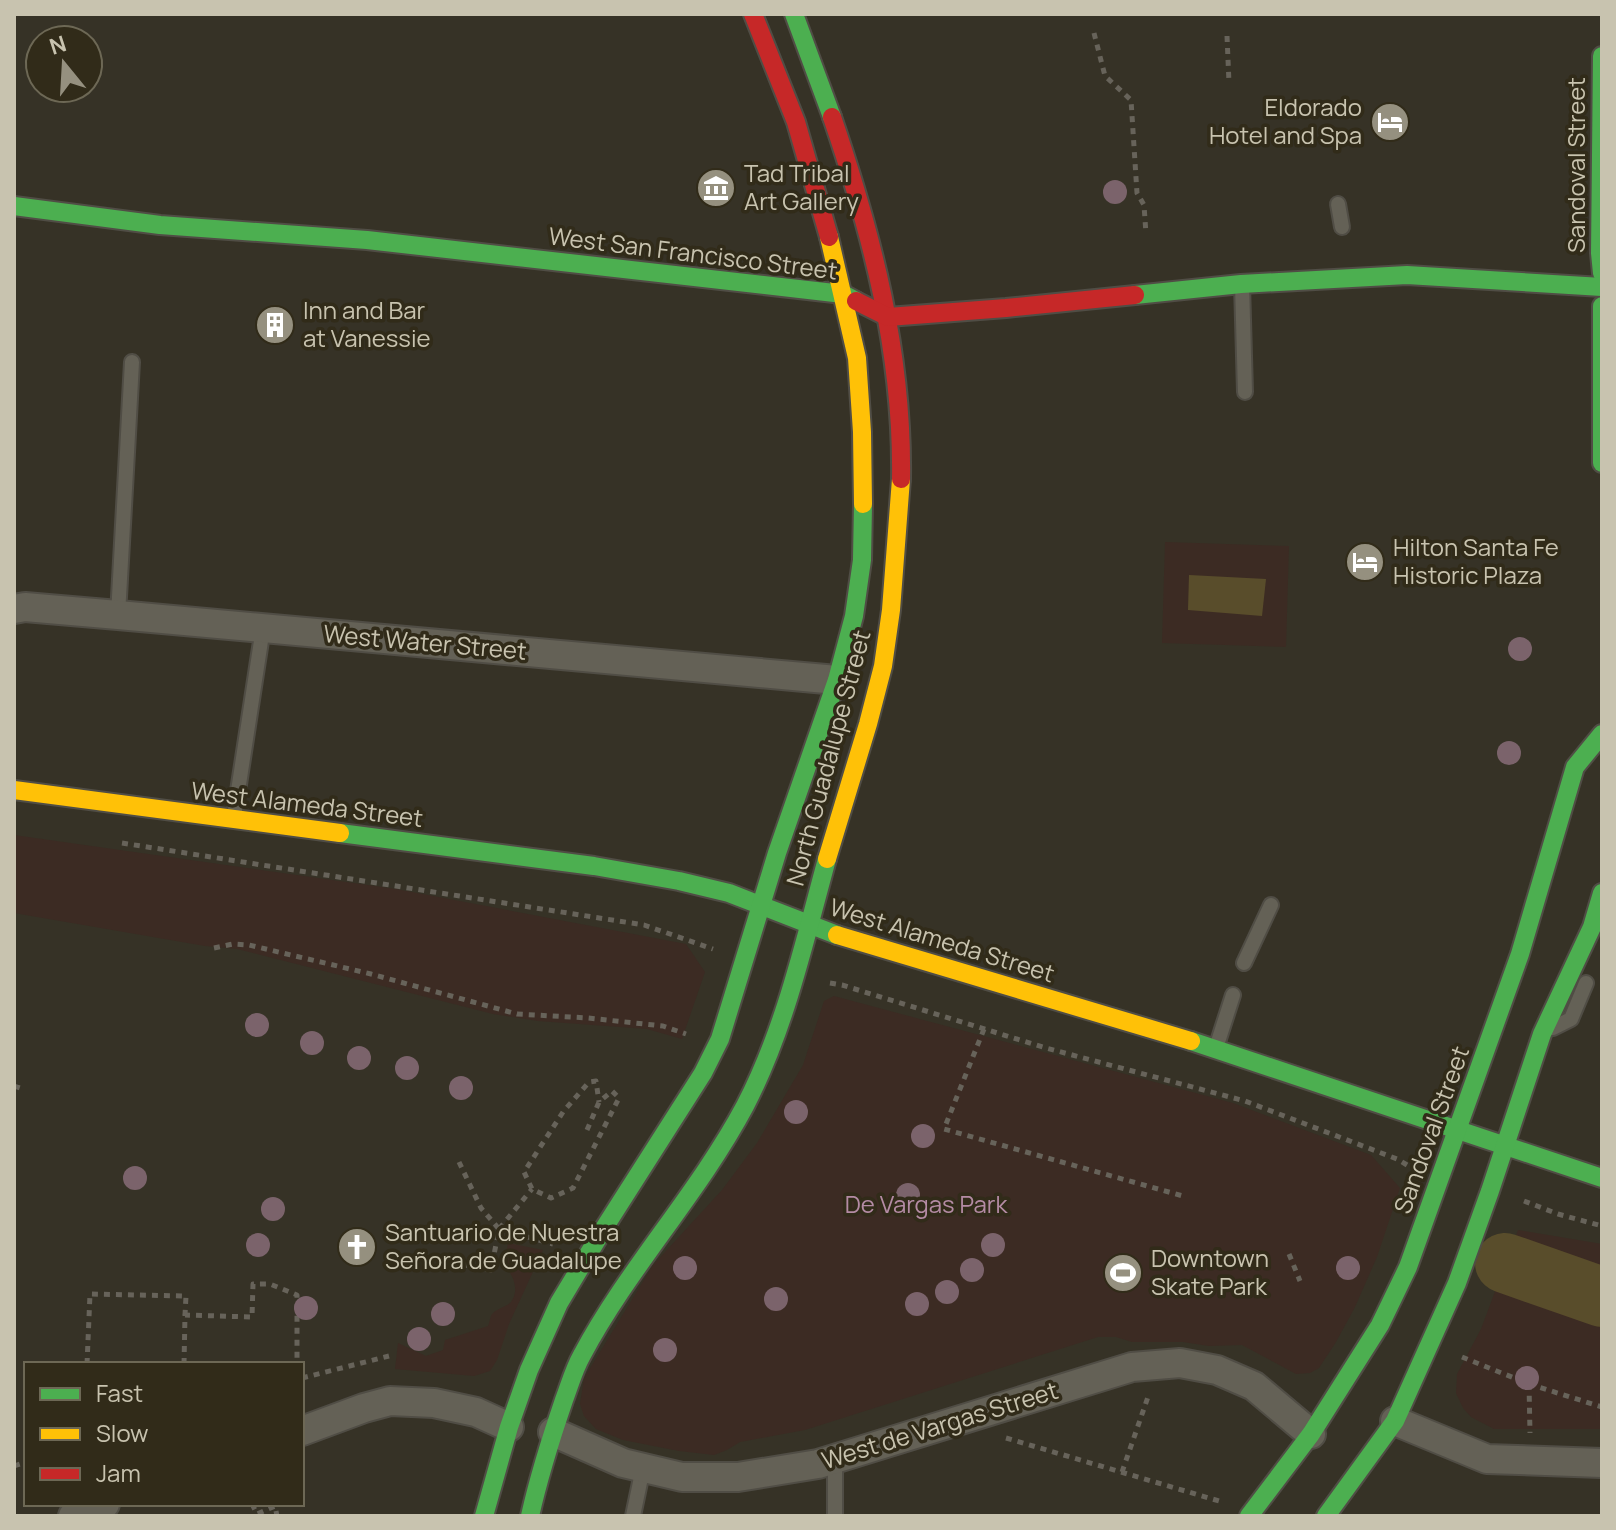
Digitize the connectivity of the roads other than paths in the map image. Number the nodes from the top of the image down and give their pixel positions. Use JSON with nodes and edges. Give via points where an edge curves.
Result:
{"nodes":[{"id":1,"x":753,"y":14,"type":"edge"},
{"id":2,"x":794,"y":14,"type":"edge"},
{"id":3,"x":1602,"y":56,"type":"edge"},
{"id":4,"x":1338,"y":204,"type":"dead end"},
{"id":5,"x":14,"y":206,"type":"edge"},
{"id":6,"x":1342,"y":227,"type":"dead end"},
{"id":7,"x":1602,"y":273,"type":"edge"},
{"id":8,"x":1241,"y":284,"type":"junction"},
{"id":9,"x":1602,"y":287,"type":"edge"},
{"id":10,"x":843,"y":294,"type":"junction"},
{"id":11,"x":1602,"y":306,"type":"edge"},
{"id":12,"x":888,"y":317,"type":"junction"},
{"id":13,"x":132,"y":362,"type":"dead end"},
{"id":14,"x":1245,"y":392,"type":"dead end"},
{"id":15,"x":1602,"y":463,"type":"edge"},
{"id":16,"x":14,"y":609,"type":"edge"},
{"id":17,"x":118,"y":615,"type":"junction"},
{"id":18,"x":263,"y":628,"type":"junction"},
{"id":19,"x":837,"y":680,"type":"junction"},
{"id":20,"x":1602,"y":734,"type":"edge"},
{"id":21,"x":14,"y":790,"type":"edge"},
{"id":22,"x":233,"y":820,"type":"junction"},
{"id":23,"x":1602,"y":893,"type":"edge"},
{"id":24,"x":1271,"y":905,"type":"dead end"},
{"id":25,"x":761,"y":906,"type":"junction"},
{"id":26,"x":810,"y":925,"type":"junction"},
{"id":27,"x":1244,"y":963,"type":"dead end"},
{"id":28,"x":1590,"y":974,"type":"dead end"},
{"id":29,"x":1233,"y":995,"type":"dead end"},
{"id":30,"x":1542,"y":1034,"type":"junction"},
{"id":31,"x":1216,"y":1048,"type":"junction"},
{"id":32,"x":1458,"y":1130,"type":"junction"},
{"id":33,"x":1504,"y":1146,"type":"junction"},
{"id":34,"x":1602,"y":1178,"type":"edge"},
{"id":35,"x":1395,"y":1421,"type":"junction"},
{"id":36,"x":304,"y":1430,"type":"edge"},
{"id":37,"x":516,"y":1432,"type":"junction"},
{"id":38,"x":553,"y":1432,"type":"junction"},
{"id":39,"x":1311,"y":1434,"type":"junction"},
{"id":40,"x":835,"y":1458,"type":"junction"},
{"id":41,"x":1602,"y":1463,"type":"edge"},
{"id":42,"x":643,"y":1468,"type":"junction"},
{"id":43,"x":100,"y":1506,"type":"edge"},
{"id":44,"x":1250,"y":1515,"type":"edge"},
{"id":45,"x":73,"y":1516,"type":"edge"},
{"id":46,"x":484,"y":1516,"type":"edge"},
{"id":47,"x":530,"y":1516,"type":"edge"},
{"id":48,"x":633,"y":1516,"type":"edge"},
{"id":49,"x":835,"y":1516,"type":"edge"},
{"id":50,"x":1326,"y":1516,"type":"edge"}],
"edges":[{"from":1,"to":10,"type":"street","name":"North Guadalupe Street","via":[[796,122]]},
{"from":2,"to":12,"type":"street","name":"North Guadalupe Street","via":[[832,112]]},
{"from":3,"to":7,"type":"street","name":"Sandoval Street"},
{"from":4,"to":6,"type":"lane"},
{"from":5,"to":10,"type":"street","name":"West San Francisco Street"},
{"from":8,"to":9,"type":"street","via":[[1407,275]]},
{"from":8,"to":12,"type":"street"},
{"from":8,"to":14,"type":"lane"},
{"from":10,"to":12,"type":"street","name":"West San Francisco Street"},
{"from":10,"to":19,"type":"street","name":"North Guadalupe Street","via":[[857,358],[862,560]]},
{"from":11,"to":15,"type":"street"},
{"from":12,"to":26,"type":"street","name":"North Guadalupe Street","via":[[900,424],[900,509],[889,626],[880,678]]},
{"from":13,"to":17,"type":"lane"},
{"from":16,"to":17,"type":"street","name":"West Water Street"},
{"from":17,"to":18,"type":"street","name":"West Water Street"},
{"from":18,"to":19,"type":"street","name":"West Water Street"},
{"from":18,"to":22,"type":"lane"},
{"from":19,"to":25,"type":"street","name":"North Guadalupe Street"},
{"from":20,"to":32,"type":"street","name":"Sandoval Street","via":[[1575,767],[1520,954]]},
{"from":21,"to":22,"type":"street","name":"West Alameda Street"},
{"from":22,"to":25,"type":"street","name":"West Alameda Street","via":[[639,873],[729,893]]},
{"from":23,"to":30,"type":"street","via":[[1592,927]]},
{"from":24,"to":27,"type":"lane"},
{"from":25,"to":26,"type":"street","name":"West Alameda Street"},
{"from":25,"to":37,"type":"street","name":"North Guadalupe Street","via":[[720,1039],[559,1303],[529,1370]]},
{"from":26,"to":31,"type":"street","name":"West Alameda Street"},
{"from":26,"to":38,"type":"street","name":"North Guadalupe Street","via":[[790,999],[744,1107],[579,1359]]},
{"from":28,"to":30,"type":"lane","via":[[1571,1019]]},
{"from":29,"to":31,"type":"lane"},
{"from":30,"to":33,"type":"street"},
{"from":31,"to":32,"type":"street","name":"West Alameda Street"},
{"from":32,"to":33,"type":"street","name":"West Alameda Street"},
{"from":32,"to":39,"type":"street","name":"Sandoval Street","via":[[1408,1267],[1380,1325]]},
{"from":33,"to":34,"type":"street","name":"West Alameda Street"},
{"from":33,"to":35,"type":"street","via":[[1457,1283]]},
{"from":35,"to":41,"type":"street","via":[[1487,1459]]},
{"from":35,"to":50,"type":"street"},
{"from":36,"to":37,"type":"street","via":[[390,1401],[476,1412]]},
{"from":37,"to":46,"type":"street","name":"North Guadalupe Street"},
{"from":38,"to":42,"type":"street","name":"West de Vargas Street"},
{"from":38,"to":47,"type":"street","name":"North Guadalupe Street"},
{"from":39,"to":40,"type":"street","name":"West de Vargas Street","via":[[1254,1386],[1217,1370],[1180,1363],[1132,1367]]},
{"from":39,"to":44,"type":"street","name":"Sandoval Street"},
{"from":40,"to":42,"type":"street","name":"West de Vargas Street","via":[[738,1477],[682,1477]]},
{"from":40,"to":49,"type":"lane"},
{"from":42,"to":48,"type":"lane"},
{"from":43,"to":45,"type":"street"}]}
